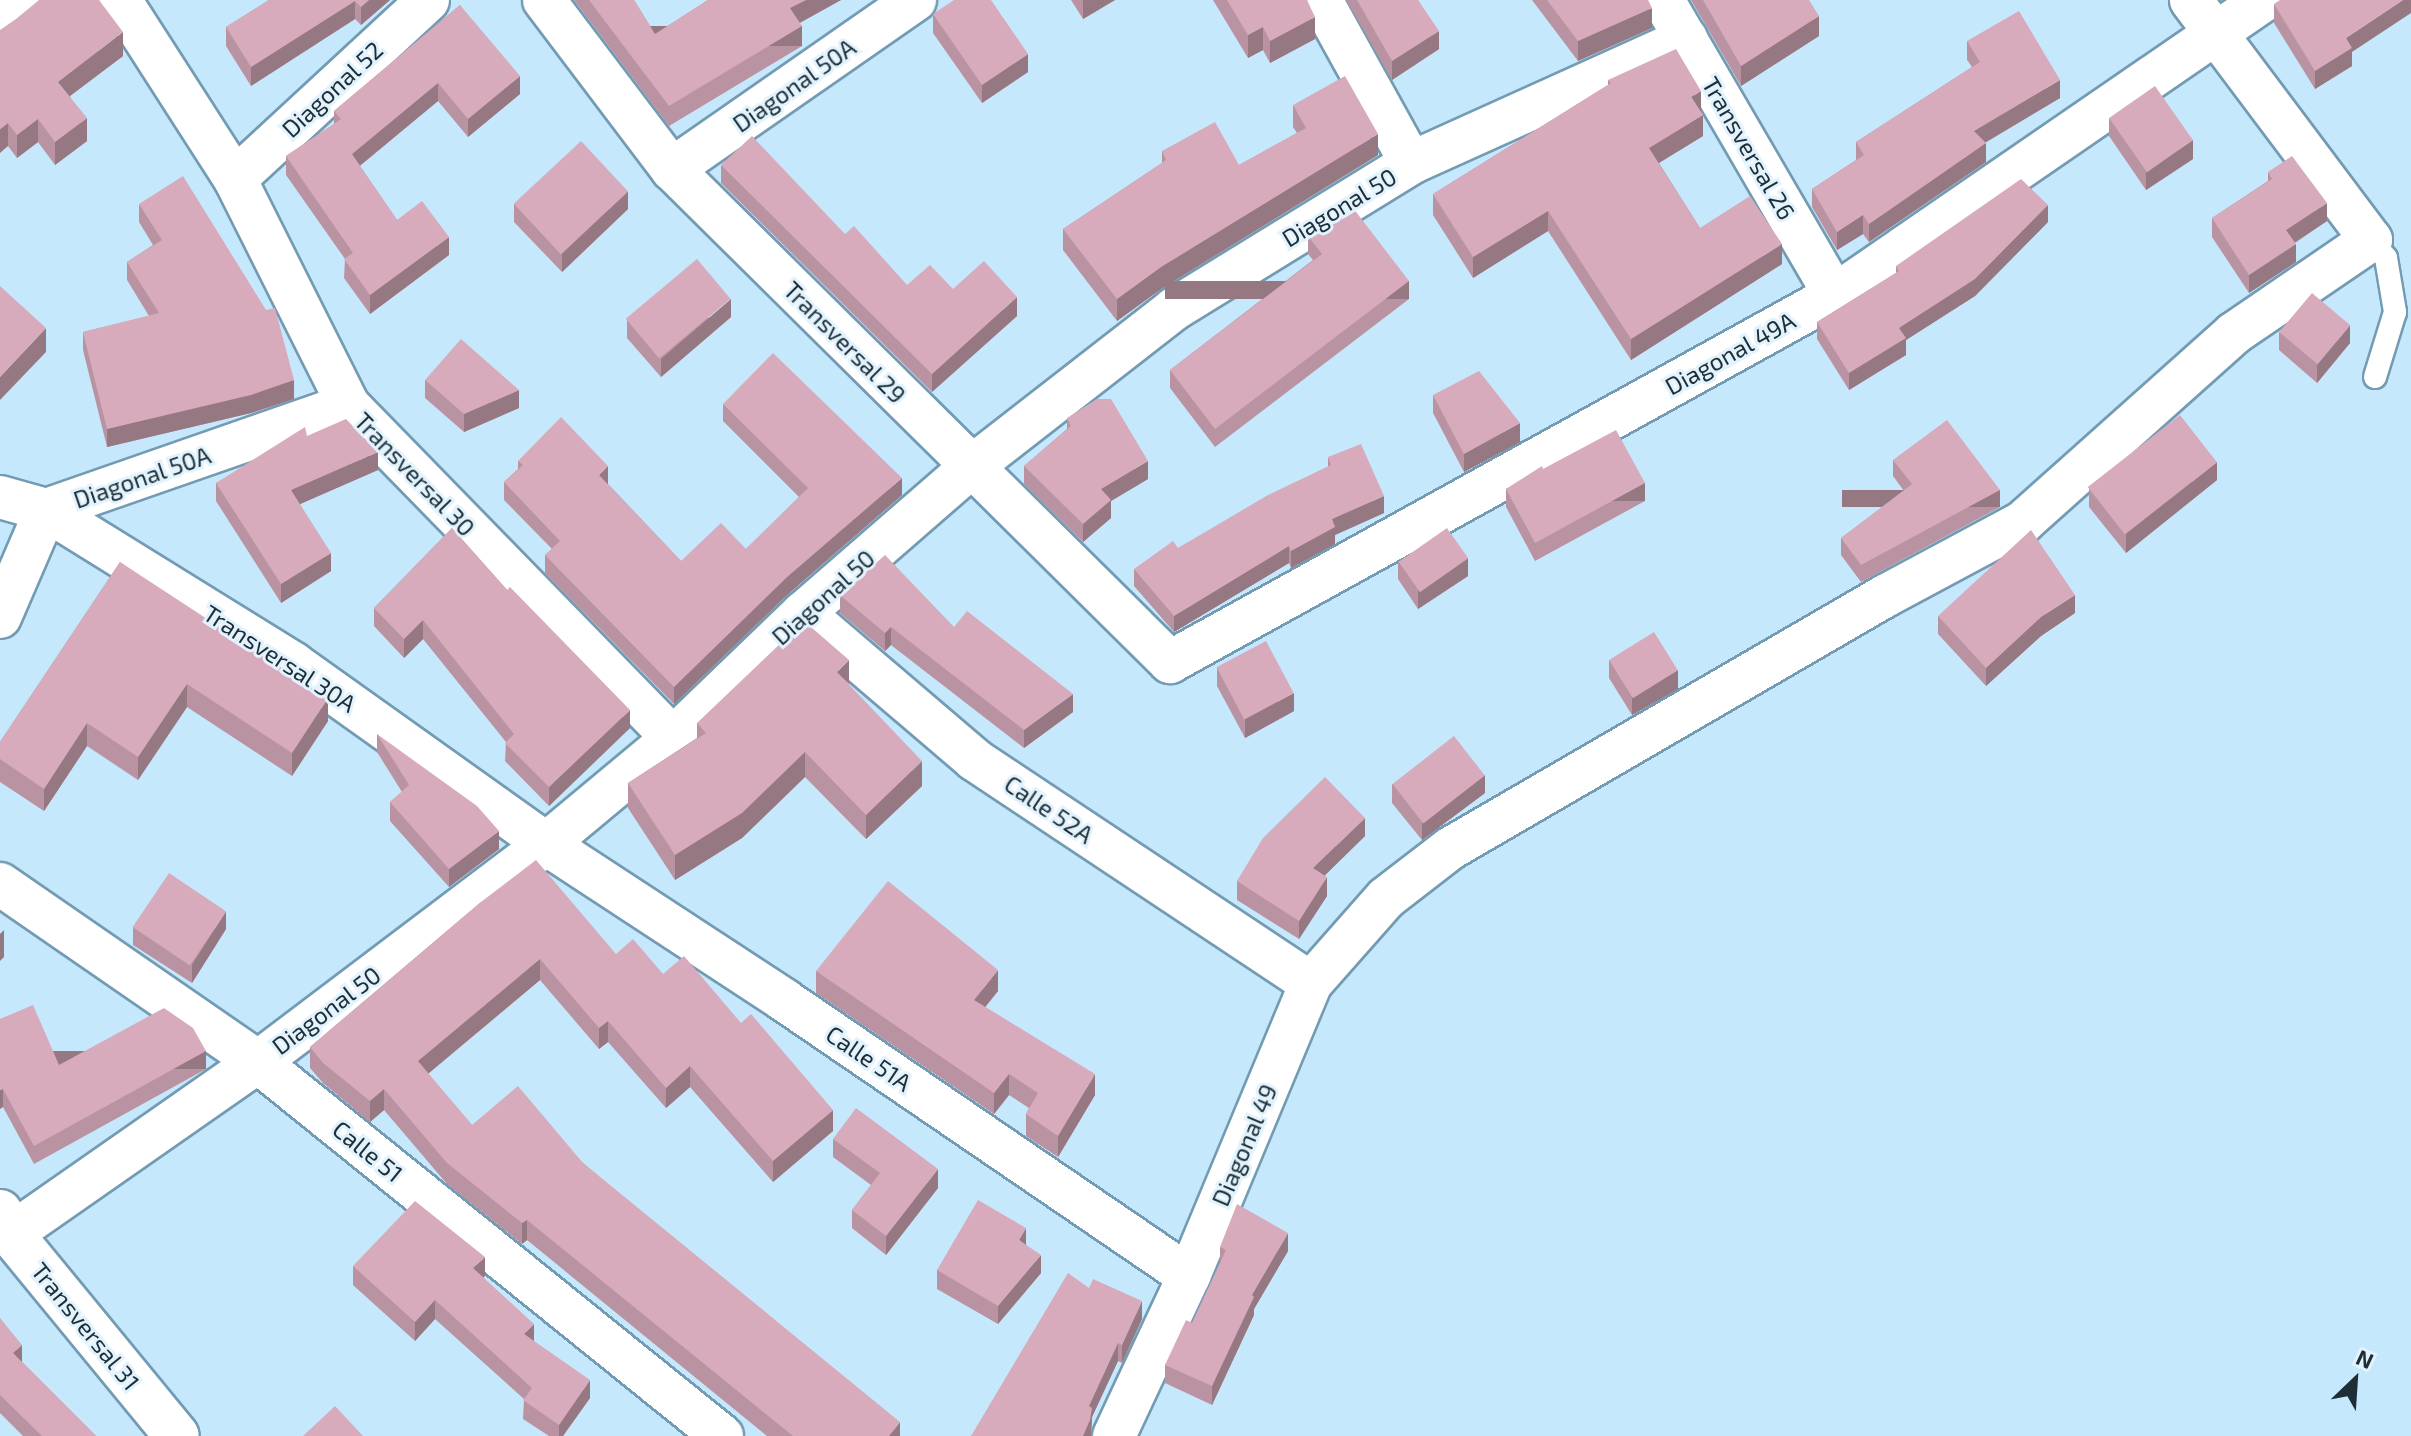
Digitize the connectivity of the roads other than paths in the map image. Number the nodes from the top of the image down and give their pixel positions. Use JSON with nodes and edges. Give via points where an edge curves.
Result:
{"nodes":[{"id":1,"x":28,"y":0,"type":"edge"},
{"id":2,"x":120,"y":0,"type":"edge"},
{"id":3,"x":428,"y":0,"type":"edge"},
{"id":4,"x":544,"y":0,"type":"edge"},
{"id":5,"x":915,"y":0,"type":"edge"},
{"id":6,"x":1321,"y":0,"type":"edge"},
{"id":7,"x":1663,"y":0,"type":"edge"},
{"id":8,"x":2191,"y":0,"type":"edge"},
{"id":9,"x":2264,"y":0,"type":"edge"},
{"id":10,"x":0,"y":25,"type":"edge"},
{"id":11,"x":2214,"y":35,"type":"junction"},
{"id":12,"x":1686,"y":39,"type":"junction"},
{"id":13,"x":1411,"y":163,"type":"junction"},
{"id":14,"x":672,"y":169,"type":"junction"},
{"id":15,"x":235,"y":179,"type":"junction"},
{"id":16,"x":2371,"y":240,"type":"junction"},
{"id":17,"x":1835,"y":295,"type":"junction"},
{"id":18,"x":2375,"y":377,"type":"dead end"},
{"id":19,"x":348,"y":405,"type":"junction"},
{"id":20,"x":970,"y":468,"type":"junction"},
{"id":21,"x":0,"y":497,"type":"edge"},
{"id":22,"x":46,"y":510,"type":"junction"},
{"id":23,"x":803,"y":613,"type":"junction"},
{"id":24,"x":0,"y":617,"type":"edge"},
{"id":25,"x":1170,"y":662,"type":"joint"},
{"id":26,"x":673,"y":738,"type":"junction"},
{"id":27,"x":546,"y":844,"type":"junction"},
{"id":28,"x":0,"y":884,"type":"edge"},
{"id":29,"x":1311,"y":983,"type":"junction"},
{"id":30,"x":258,"y":1062,"type":"junction"},
{"id":31,"x":6,"y":1223,"type":"edge"},
{"id":32,"x":1189,"y":1276,"type":"junction"},
{"id":33,"x":177,"y":1436,"type":"edge"},
{"id":34,"x":722,"y":1436,"type":"edge"},
{"id":35,"x":1114,"y":1436,"type":"edge"}],
"edges":[{"from":1,"to":10,"type":"street"},
{"from":2,"to":15,"type":"street","name":"Transversal 30"},
{"from":3,"to":15,"type":"street","name":"Diagonal 52"},
{"from":4,"to":14,"type":"street","name":"Transversal 29"},
{"from":5,"to":14,"type":"street","name":"Diagonal 50A"},
{"from":6,"to":13,"type":"street"},
{"from":7,"to":12,"type":"street","name":"Transversal 26"},
{"from":8,"to":11,"type":"street"},
{"from":9,"to":11,"type":"street","name":"Diagonal 49A"},
{"from":11,"to":16,"type":"street"},
{"from":11,"to":17,"type":"street","name":"Diagonal 49A"},
{"from":12,"to":13,"type":"street","name":"Diagonal 50"},
{"from":12,"to":17,"type":"street","name":"Transversal 26"},
{"from":13,"to":20,"type":"street","name":"Diagonal 50","via":[[1174,309]]},
{"from":14,"to":20,"type":"street","name":"Transversal 29"},
{"from":15,"to":19,"type":"street","name":"Transversal 30"},
{"from":16,"to":18,"type":"lane","via":[[2386,258],[2395,312]]},
{"from":16,"to":29,"type":"street","name":"Diagonal 49","via":[[2233,334],[2023,522],[1885,596],[1451,848],[1386,898]]},
{"from":17,"to":25,"type":"street","name":"Diagonal 49A"},
{"from":19,"to":22,"type":"street","name":"Diagonal 50A"},
{"from":19,"to":26,"type":"street","name":"Transversal 30"},
{"from":20,"to":23,"type":"street","name":"Diagonal 50"},
{"from":20,"to":25,"type":"street","name":"Transversal 29"},
{"from":21,"to":22,"type":"street","name":"Transversal 30A"},
{"from":22,"to":24,"type":"street","name":"Diagonal 50A"},
{"from":22,"to":27,"type":"street","name":"Transversal 30A","via":[[294,664]]},
{"from":23,"to":26,"type":"street","name":"Diagonal 50"},
{"from":23,"to":29,"type":"street","name":"Calle 52A","via":[[975,760]]},
{"from":26,"to":27,"type":"street","name":"Diagonal 50"},
{"from":27,"to":30,"type":"street","name":"Diagonal 50"},
{"from":27,"to":32,"type":"street","name":"Calle 51A"},
{"from":28,"to":30,"type":"street","name":"Calle 51"},
{"from":29,"to":32,"type":"street","name":"Diagonal 49"},
{"from":30,"to":31,"type":"street","name":"Diagonal 50"},
{"from":30,"to":34,"type":"street","name":"Calle 51"},
{"from":31,"to":33,"type":"street","name":"Transversal 31"},
{"from":32,"to":35,"type":"street","name":"Diagonal 49"}]}
